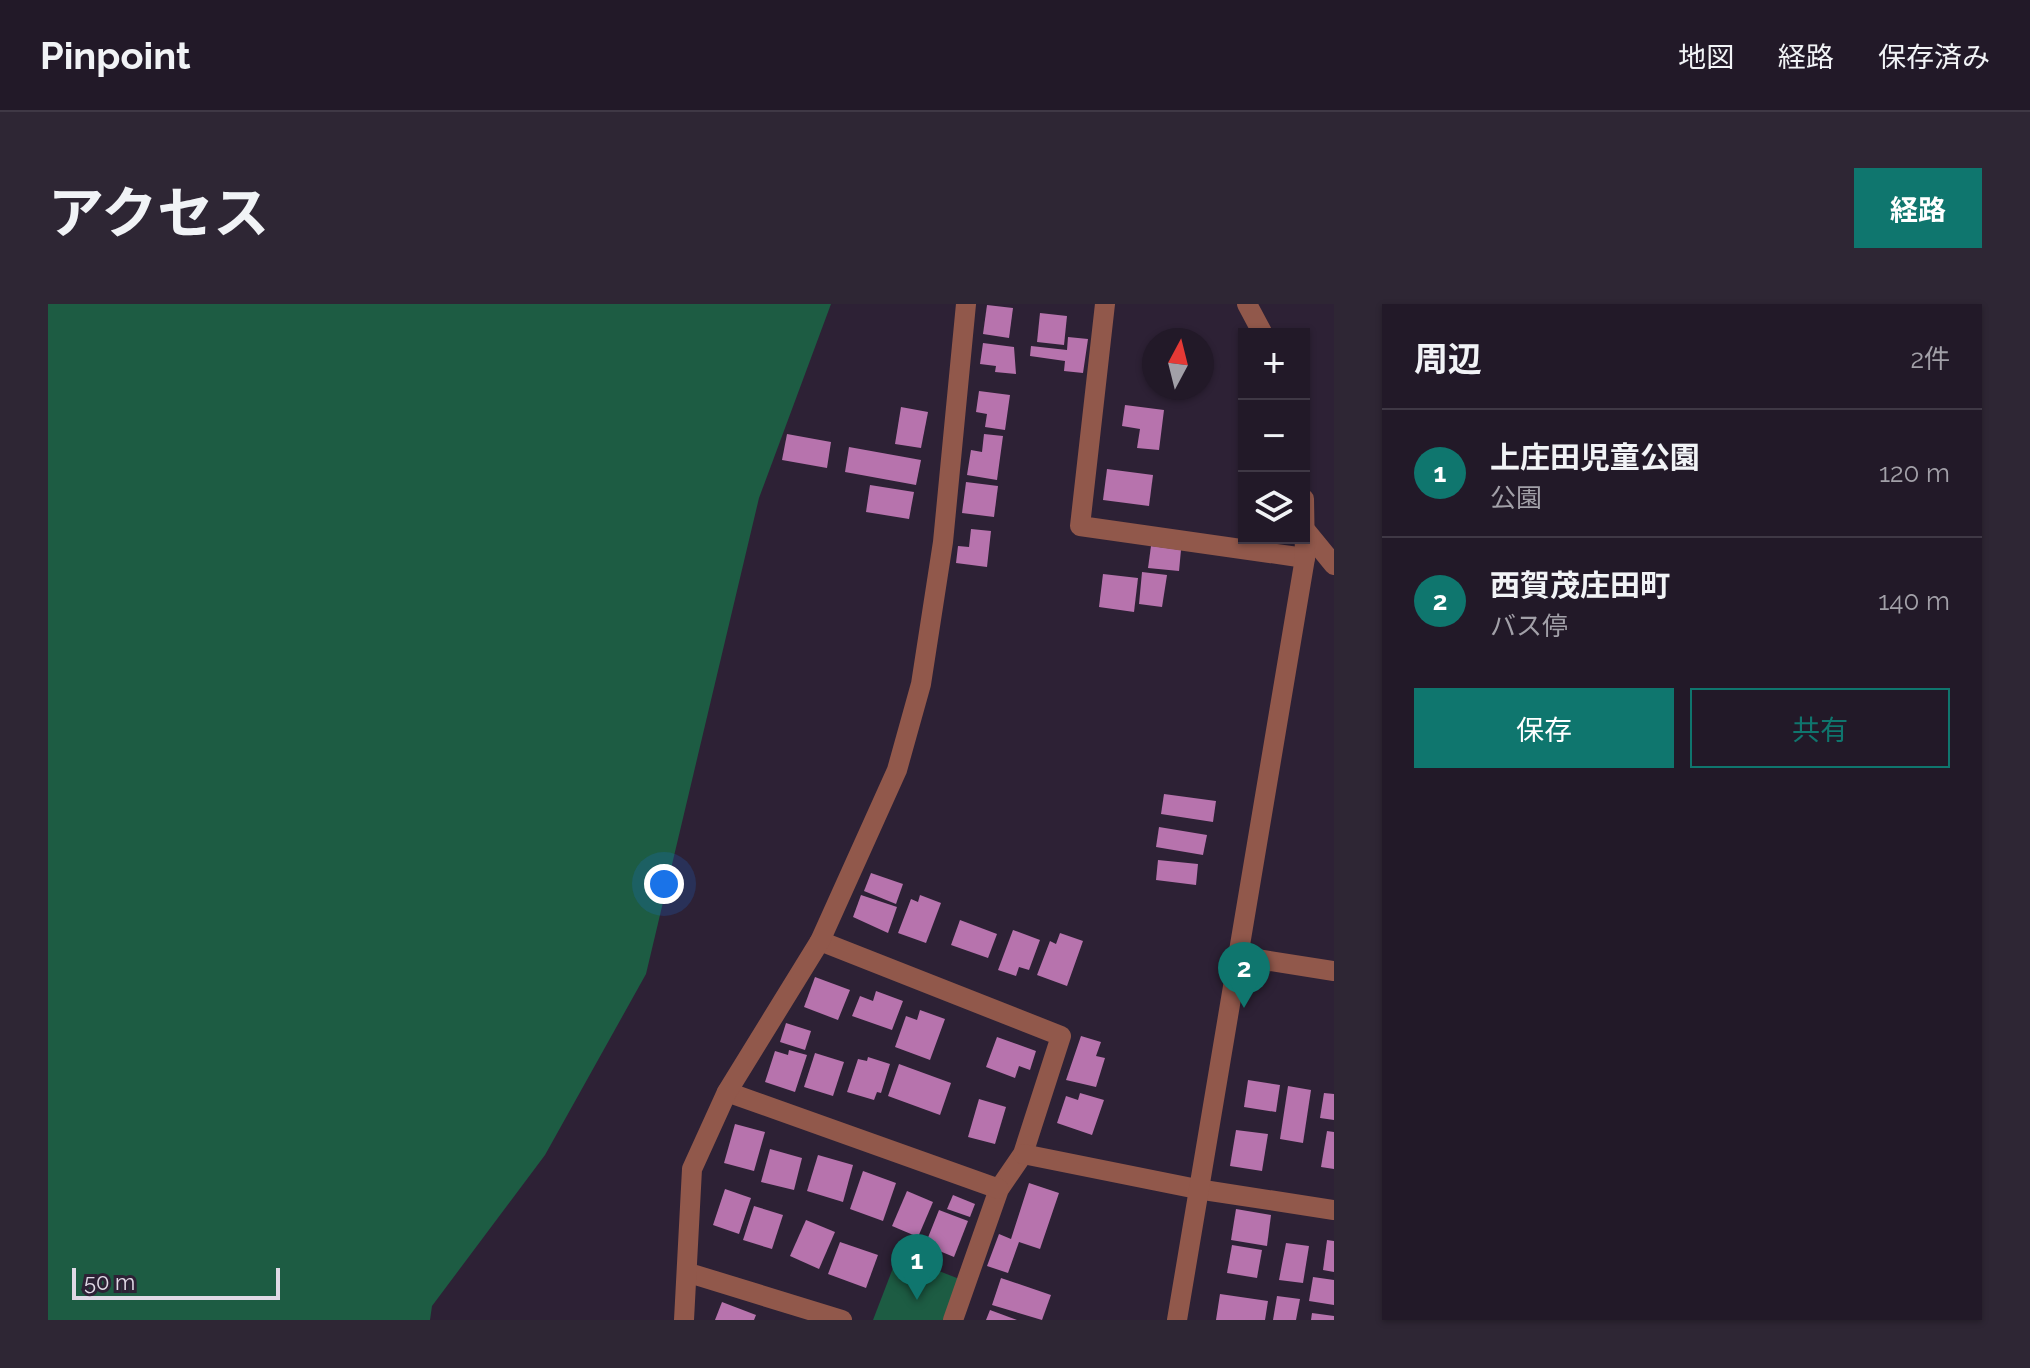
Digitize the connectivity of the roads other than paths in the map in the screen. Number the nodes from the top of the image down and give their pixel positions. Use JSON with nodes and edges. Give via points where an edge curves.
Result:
{"nodes":[{"id":1,"x":966,"y":304,"type":"edge"},
{"id":2,"x":1105,"y":304,"type":"edge"},
{"id":3,"x":1247,"y":304,"type":"edge"},
{"id":4,"x":1260,"y":328,"type":"edge"},
{"id":5,"x":1310,"y":536,"type":"edge"},
{"id":6,"x":1306,"y":544,"type":"edge"},
{"id":7,"x":1305,"y":558,"type":"junction"},
{"id":8,"x":1334,"y":565,"type":"edge"},
{"id":9,"x":820,"y":941,"type":"junction"},
{"id":10,"x":1238,"y":956,"type":"junction"},
{"id":11,"x":1334,"y":971,"type":"edge"},
{"id":12,"x":727,"y":1092,"type":"junction"},
{"id":13,"x":1023,"y":1154,"type":"junction"},
{"id":14,"x":999,"y":1189,"type":"junction"},
{"id":15,"x":1197,"y":1189,"type":"junction"},
{"id":16,"x":1334,"y":1210,"type":"edge"},
{"id":17,"x":689,"y":1273,"type":"junction"},
{"id":18,"x":684,"y":1320,"type":"edge"},
{"id":19,"x":842,"y":1320,"type":"edge"},
{"id":20,"x":953,"y":1320,"type":"edge"},
{"id":21,"x":1177,"y":1320,"type":"edge"}],
"edges":[{"from":1,"to":9,"type":"street","via":[[943,542],[921,684],[897,770]]},
{"from":2,"to":7,"type":"street","via":[[1080,526]]},
{"from":3,"to":4,"type":"street"},
{"from":5,"to":8,"type":"street"},
{"from":6,"to":7,"type":"street"},
{"from":7,"to":10,"type":"street"},
{"from":9,"to":12,"type":"street"},
{"from":9,"to":13,"type":"street","via":[[1061,1036]]},
{"from":10,"to":11,"type":"street"},
{"from":10,"to":15,"type":"street"},
{"from":12,"to":14,"type":"street"},
{"from":12,"to":17,"type":"street","via":[[692,1169]]},
{"from":13,"to":14,"type":"street"},
{"from":13,"to":15,"type":"street"},
{"from":14,"to":20,"type":"street"},
{"from":15,"to":16,"type":"street"},
{"from":15,"to":21,"type":"street"},
{"from":17,"to":18,"type":"street"},
{"from":17,"to":19,"type":"street"}]}
